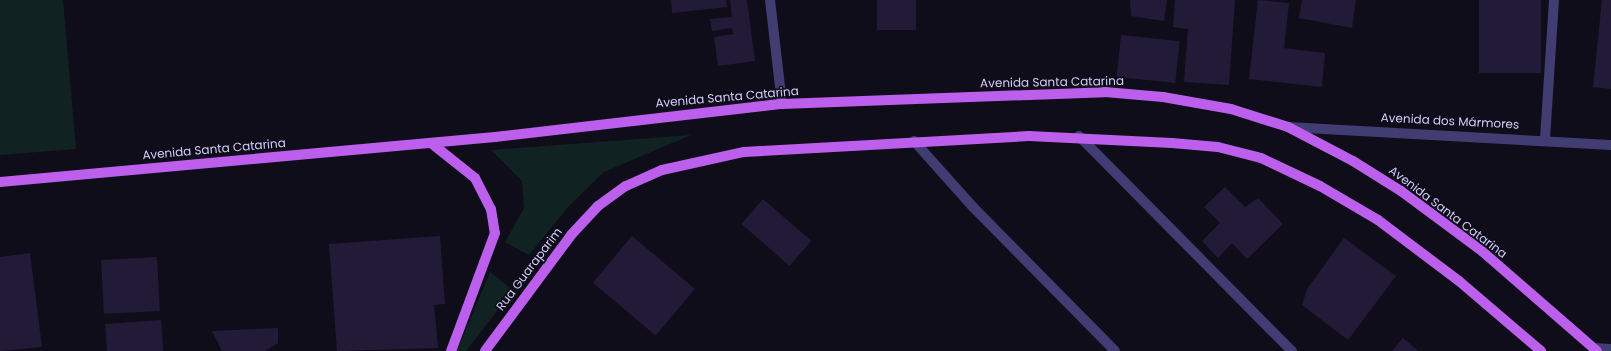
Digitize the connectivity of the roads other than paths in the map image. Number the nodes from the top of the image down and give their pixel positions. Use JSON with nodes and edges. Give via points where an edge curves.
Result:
{"nodes":[{"id":1,"x":770,"y":0,"type":"edge"},
{"id":2,"x":1554,"y":0,"type":"edge"},
{"id":3,"x":782,"y":104,"type":"junction"},
{"id":4,"x":1288,"y":127,"type":"junction"},
{"id":5,"x":1079,"y":136,"type":"junction"},
{"id":6,"x":1545,"y":139,"type":"junction"},
{"id":7,"x":914,"y":141,"type":"junction"},
{"id":8,"x":431,"y":143,"type":"junction"},
{"id":9,"x":1611,"y":145,"type":"edge"},
{"id":10,"x":0,"y":182,"type":"edge"},
{"id":11,"x":1595,"y":349,"type":"edge"},
{"id":12,"x":1611,"y":349,"type":"edge"},
{"id":13,"x":451,"y":351,"type":"edge"},
{"id":14,"x":484,"y":351,"type":"edge"},
{"id":15,"x":1115,"y":351,"type":"edge"},
{"id":16,"x":1292,"y":351,"type":"edge"},
{"id":17,"x":1541,"y":351,"type":"edge"}],
"edges":[{"from":1,"to":3,"type":"street"},
{"from":2,"to":6,"type":"street"},
{"from":3,"to":4,"type":"main road","name":"Avenida Santa Catarina","via":[[1105,92],[1163,97],[1231,109]]},
{"from":3,"to":8,"type":"main road","name":"Avenida Santa Catarina"},
{"from":4,"to":6,"type":"street","name":"Avenida dos Mármores"},
{"from":4,"to":11,"type":"main road","name":"Avenida Santa Catarina","via":[[1402,191],[1483,252]]},
{"from":5,"to":7,"type":"main road"},
{"from":5,"to":16,"type":"street"},
{"from":5,"to":17,"type":"main road","via":[[1218,147],[1262,158],[1320,186],[1378,220],[1459,281]]},
{"from":6,"to":9,"type":"street","name":"Avenida dos Mármores"},
{"from":7,"to":14,"type":"main road","name":"Rua Guaraparim","via":[[719,156],[662,170],[626,186],[598,206],[571,235]]},
{"from":7,"to":15,"type":"street","via":[[973,207]]},
{"from":8,"to":10,"type":"main road","name":"Avenida Santa Catarina"},
{"from":8,"to":13,"type":"main road","via":[[475,178],[491,209],[495,233],[488,259]]},
{"from":11,"to":12,"type":"street"}]}
